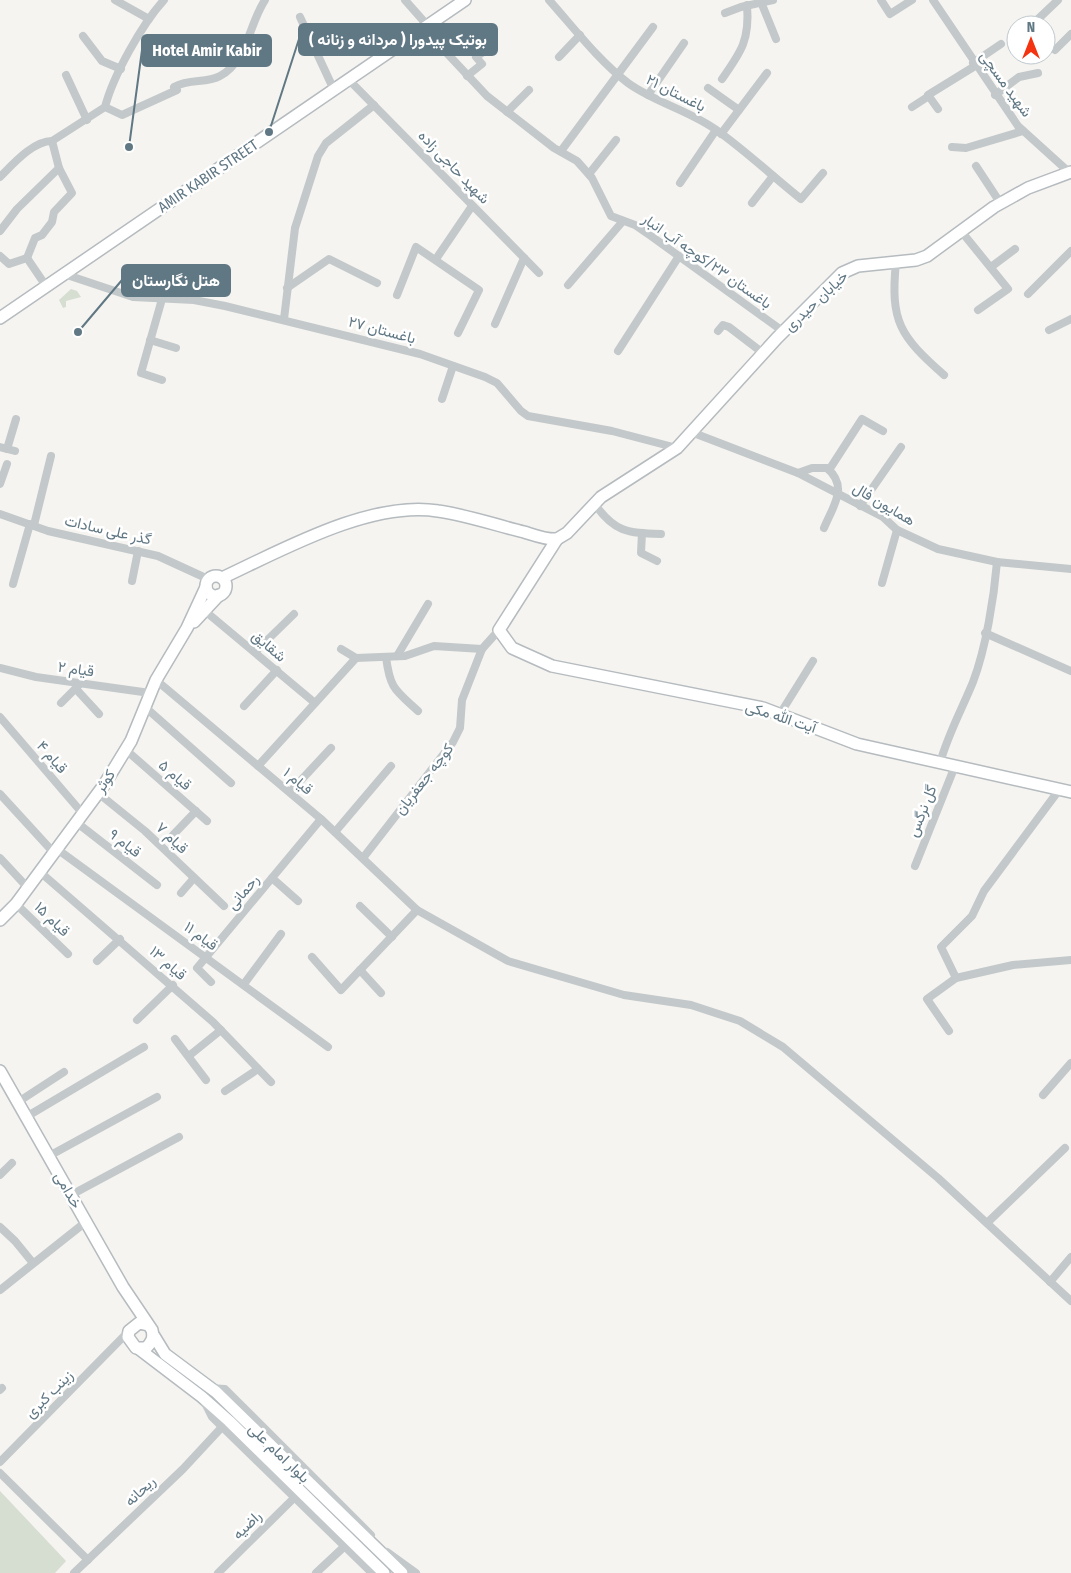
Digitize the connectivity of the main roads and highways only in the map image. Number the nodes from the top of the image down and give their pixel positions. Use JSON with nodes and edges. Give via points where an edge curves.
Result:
{"nodes":[{"id":1,"x":465,"y":0,"type":"edge"},
{"id":2,"x":1070,"y":172,"type":"edge"},
{"id":3,"x":0,"y":318,"type":"edge"},
{"id":4,"x":594,"y":503,"type":"joint"},
{"id":5,"x":557,"y":539,"type":"junction"},
{"id":6,"x":251,"y":564,"type":"junction"},
{"id":7,"x":222,"y":578,"type":"junction"},
{"id":8,"x":207,"y":583,"type":"junction"},
{"id":9,"x":221,"y":593,"type":"junction"},
{"id":10,"x":187,"y":628,"type":"junction"},
{"id":11,"x":499,"y":630,"type":"joint"},
{"id":12,"x":1071,"y":792,"type":"edge"},
{"id":13,"x":0,"y":920,"type":"edge"},
{"id":14,"x":0,"y":1071,"type":"edge"},
{"id":15,"x":136,"y":1309,"type":"junction"},
{"id":16,"x":148,"y":1325,"type":"junction"},
{"id":17,"x":130,"y":1329,"type":"junction"},
{"id":18,"x":154,"y":1336,"type":"junction"},
{"id":19,"x":137,"y":1348,"type":"junction"},
{"id":20,"x":210,"y":1388,"type":"junction"},
{"id":21,"x":202,"y":1396,"type":"junction"},
{"id":22,"x":384,"y":1573,"type":"edge"},
{"id":23,"x":402,"y":1573,"type":"edge"}],
"edges":[{"from":1,"to":3,"type":"main road","name":"AMIR KABIR STREET"},
{"from":2,"to":4,"type":"main road","name":"خیابان حیدری","via":[[1028,188],[927,256],[858,266],[842,274],[677,448]]},
{"from":4,"to":5,"type":"main road","name":"کوچه جعفریان","via":[[567,533]]},
{"from":5,"to":6,"type":"main road","via":[[452,513],[414,509],[341,524]]},
{"from":5,"to":11,"type":"main road","name":"کوچه جعفریان"},
{"from":6,"to":7,"type":"main road"},
{"from":6,"to":9,"type":"main road"},
{"from":7,"to":8,"type":"main road","via":[[217,576]]},
{"from":7,"to":9,"type":"main road","via":[[225,584]]},
{"from":8,"to":9,"type":"main road","via":[[208,592]]},
{"from":8,"to":10,"type":"main road"},
{"from":9,"to":10,"type":"main road"},
{"from":10,"to":13,"type":"main road","name":"کوثر","via":[[156,680],[126,750],[40,872]]},
{"from":11,"to":12,"type":"main road","name":"آیت الله مکی","via":[[512,648],[552,666],[763,708],[857,744]]},
{"from":14,"to":15,"type":"main road","name":"خدامی"},
{"from":15,"to":16,"type":"main road","name":"خدامی"},
{"from":15,"to":17,"type":"main road"},
{"from":16,"to":17,"type":"main road","via":[[139,1323]]},
{"from":16,"to":18,"type":"main road"},
{"from":17,"to":19,"type":"main road","via":[[128,1337]]},
{"from":18,"to":19,"type":"main road","via":[[146,1348]]},
{"from":18,"to":20,"type":"main road","name":"بلوار امام علی","via":[[165,1354]]},
{"from":19,"to":21,"type":"main road","name":"بلوار امام علی"},
{"from":20,"to":21,"type":"main road"},
{"from":20,"to":23,"type":"main road","name":"بلوار امام علی","via":[[358,1526]]},
{"from":21,"to":22,"type":"main road","name":"بلوار امام علی","via":[[347,1544]]}]}
